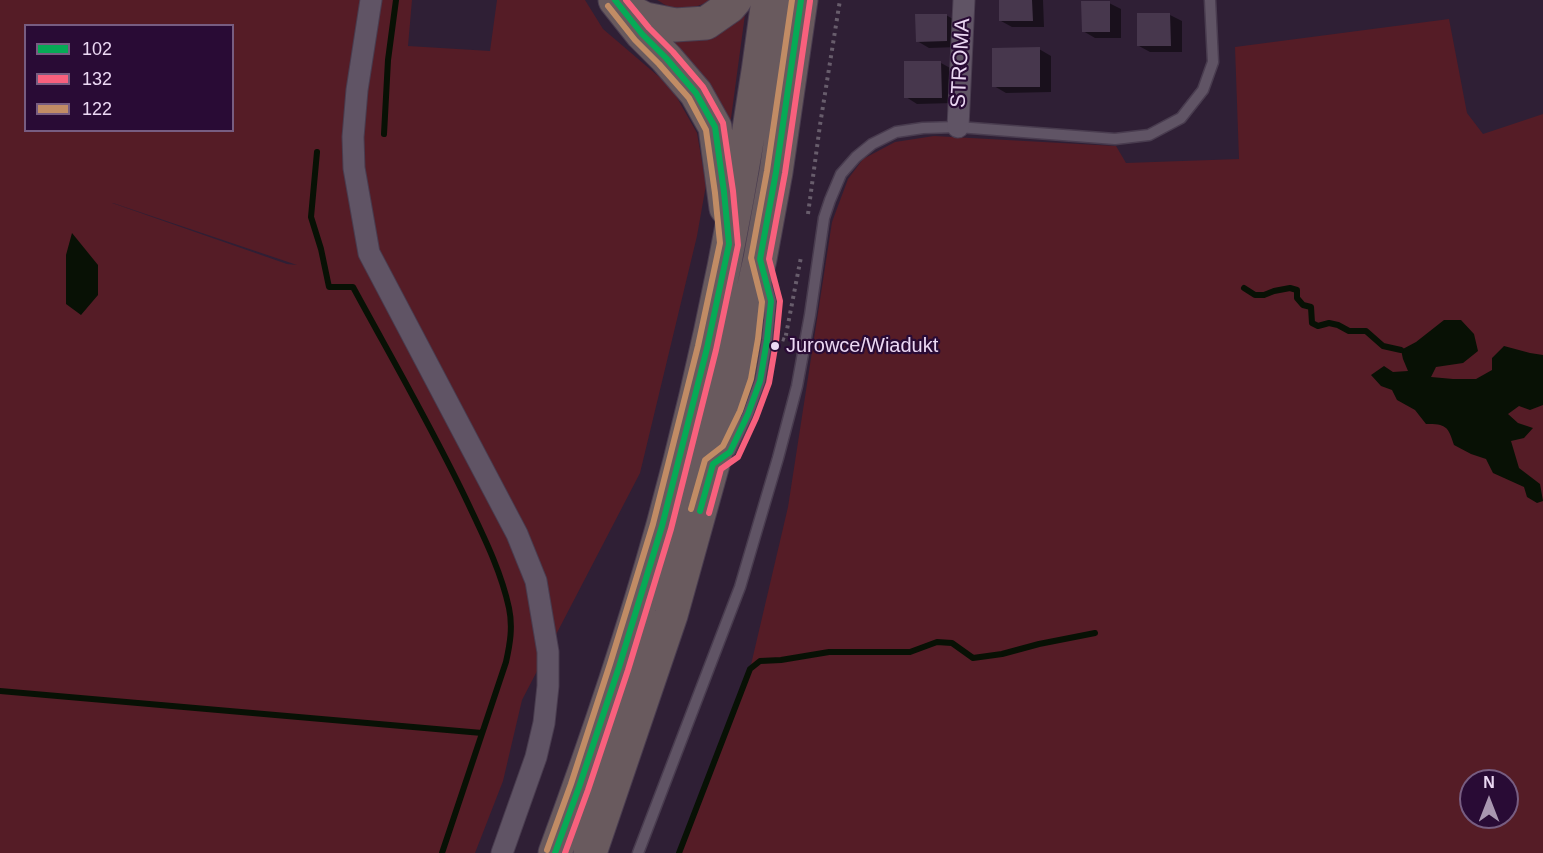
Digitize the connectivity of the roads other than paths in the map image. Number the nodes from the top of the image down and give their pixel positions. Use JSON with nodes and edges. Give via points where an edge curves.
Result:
{"nodes":[{"id":1,"x":370,"y":0,"type":"edge"},
{"id":2,"x":735,"y":0,"type":"edge"},
{"id":3,"x":768,"y":0,"type":"edge"},
{"id":4,"x":801,"y":0,"type":"edge"},
{"id":5,"x":964,"y":0,"type":"edge"},
{"id":6,"x":1210,"y":0,"type":"edge"},
{"id":7,"x":617,"y":2,"type":"edge"},
{"id":8,"x":958,"y":127,"type":"junction"},
{"id":9,"x":729,"y":244,"type":"junction"},
{"id":10,"x":502,"y":853,"type":"edge"},
{"id":11,"x":555,"y":853,"type":"edge"},
{"id":12,"x":590,"y":853,"type":"edge"},
{"id":13,"x":638,"y":853,"type":"edge"}],
"edges":[{"from":1,"to":10,"type":"street","via":[[353,136],[369,253],[517,534],[536,581],[542,610],[548,652],[544,723]]},
{"from":2,"to":7,"type":"highway","via":[[706,23],[675,26],[645,19]]},
{"from":3,"to":9,"type":"highway"},
{"from":4,"to":12,"type":"highway","via":[[760,259],[713,464],[671,615]]},
{"from":5,"to":8,"type":"street","name":"STROMA"},
{"from":6,"to":8,"type":"lane","via":[[1213,62],[1203,90],[1181,118],[1149,135],[1115,139]]},
{"from":7,"to":9,"type":"highway","via":[[696,93],[715,127]]},
{"from":8,"to":13,"type":"lane","via":[[896,132],[872,144],[841,174],[824,218],[796,386],[740,587]]},
{"from":9,"to":11,"type":"highway","via":[[662,526]]}]}
